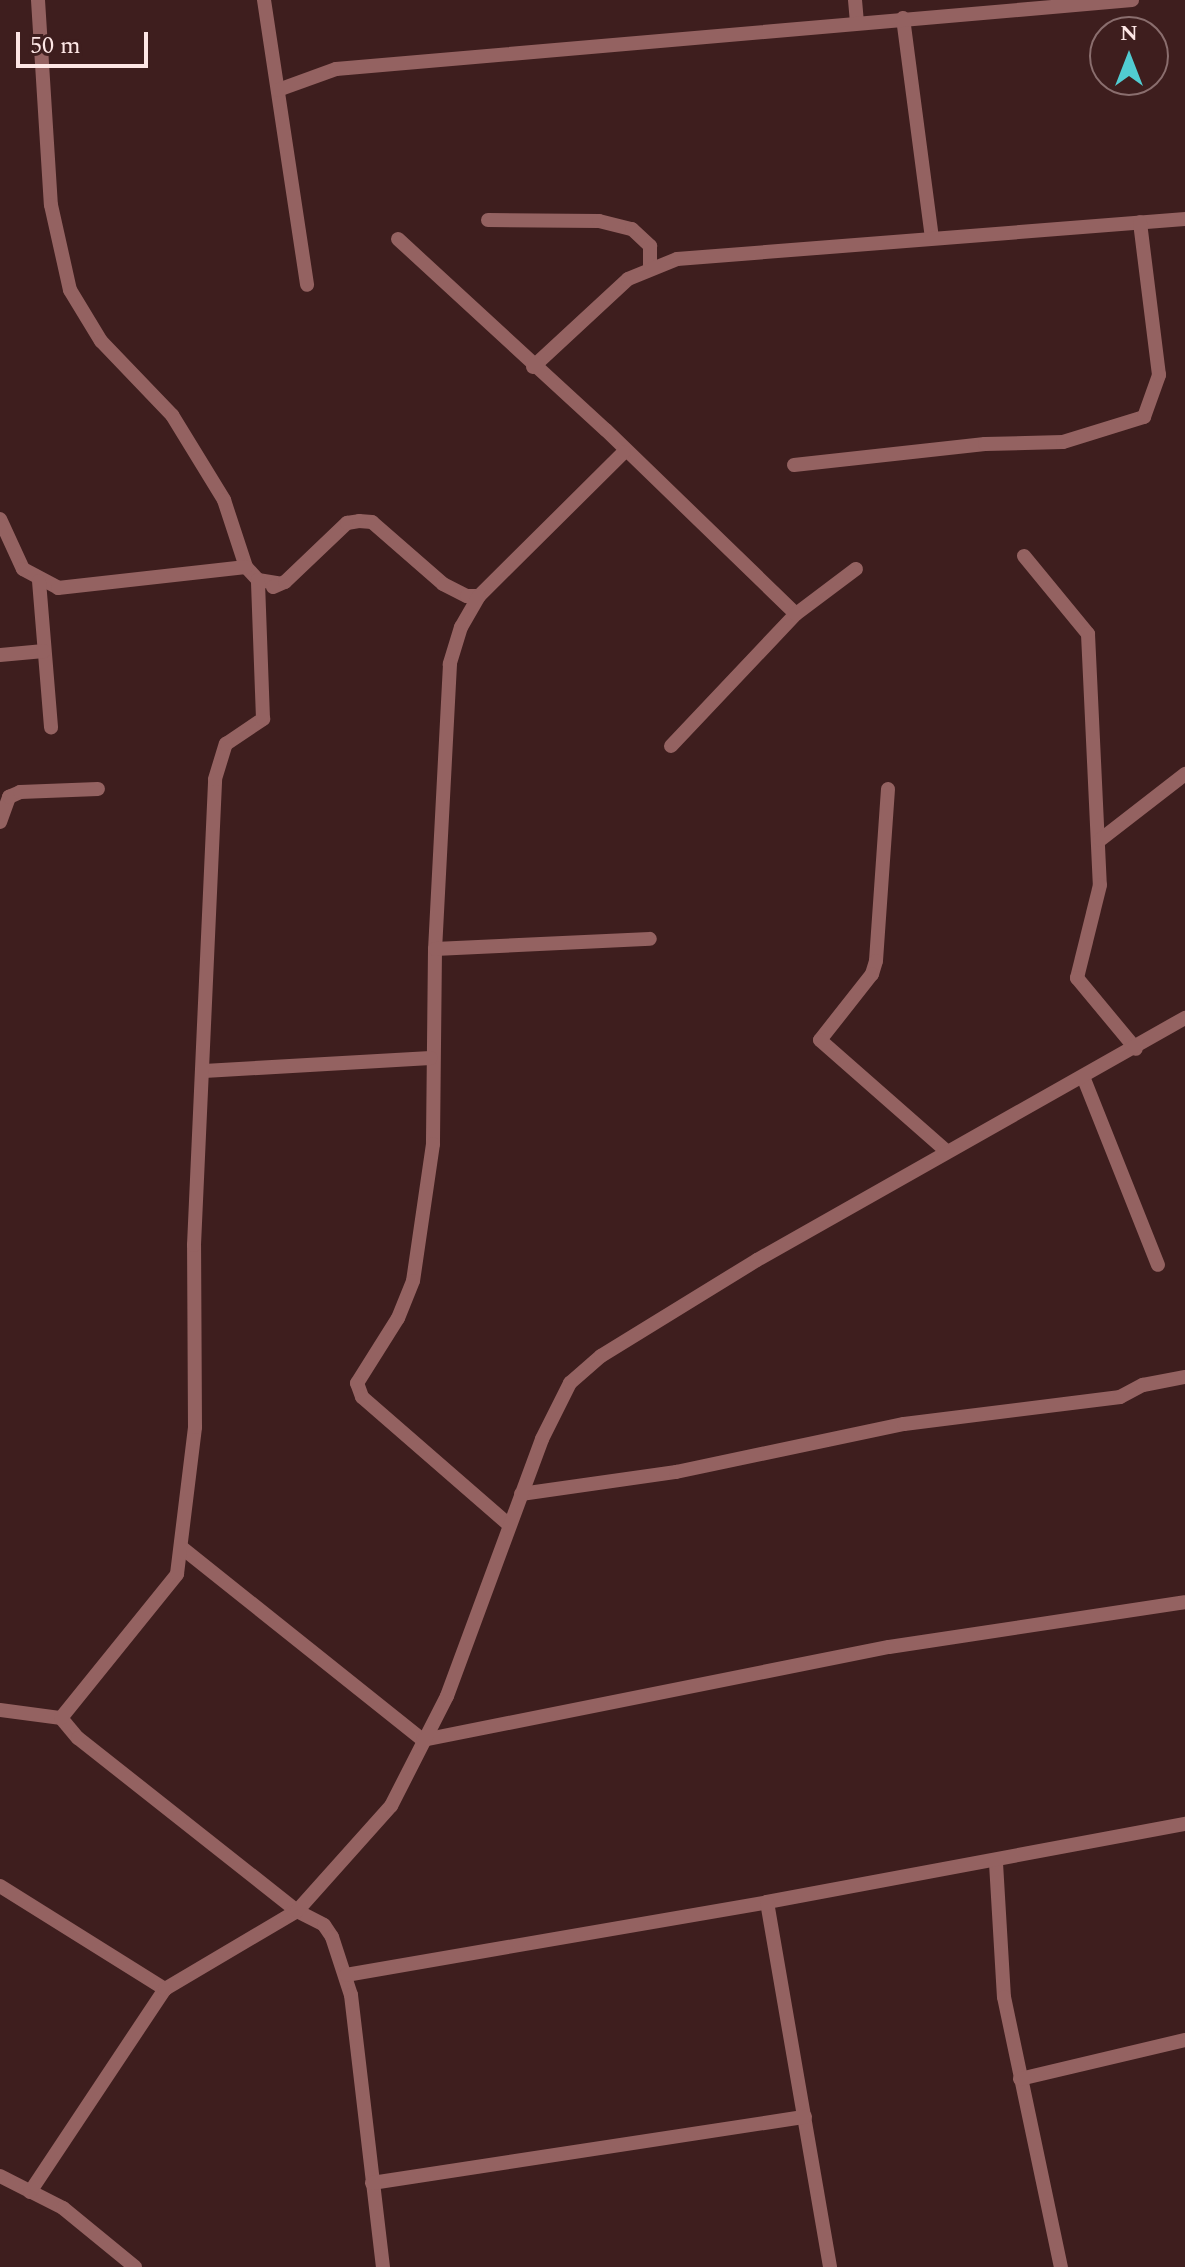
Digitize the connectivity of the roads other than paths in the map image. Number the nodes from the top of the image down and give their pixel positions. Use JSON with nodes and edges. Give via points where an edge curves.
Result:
{"nodes":[{"id":1,"x":38,"y":0,"type":"edge"},
{"id":2,"x":264,"y":0,"type":"edge"},
{"id":3,"x":855,"y":0,"type":"edge"},
{"id":4,"x":1132,"y":0,"type":"edge"},
{"id":5,"x":903,"y":18,"type":"junction"},
{"id":6,"x":857,"y":21,"type":"junction"},
{"id":7,"x":278,"y":90,"type":"junction"},
{"id":8,"x":1185,"y":219,"type":"edge"},
{"id":9,"x":488,"y":220,"type":"dead end"},
{"id":10,"x":1140,"y":222,"type":"junction"},
{"id":11,"x":932,"y":237,"type":"junction"},
{"id":12,"x":398,"y":239,"type":"dead end"},
{"id":13,"x":650,"y":266,"type":"junction"},
{"id":14,"x":307,"y":285,"type":"dead end"},
{"id":15,"x":533,"y":367,"type":"junction"},
{"id":16,"x":624,"y":452,"type":"junction"},
{"id":17,"x":794,"y":465,"type":"dead end"},
{"id":18,"x":0,"y":519,"type":"edge"},
{"id":19,"x":1024,"y":556,"type":"dead end"},
{"id":20,"x":246,"y":567,"type":"junction"},
{"id":21,"x":856,"y":569,"type":"dead end"},
{"id":22,"x":258,"y":580,"type":"junction"},
{"id":23,"x":39,"y":581,"type":"junction"},
{"id":24,"x":278,"y":583,"type":"junction"},
{"id":25,"x":479,"y":596,"type":"junction"},
{"id":26,"x":260,"y":598,"type":"junction"},
{"id":27,"x":796,"y":614,"type":"junction"},
{"id":28,"x":44,"y":651,"type":"junction"},
{"id":29,"x":0,"y":655,"type":"edge"},
{"id":30,"x":51,"y":728,"type":"dead end"},
{"id":31,"x":671,"y":746,"type":"dead end"},
{"id":32,"x":1185,"y":774,"type":"edge"},
{"id":33,"x":98,"y":789,"type":"dead end"},
{"id":34,"x":888,"y":789,"type":"dead end"},
{"id":35,"x":0,"y":822,"type":"edge"},
{"id":36,"x":1100,"y":840,"type":"junction"},
{"id":37,"x":650,"y":939,"type":"dead end"},
{"id":38,"x":435,"y":949,"type":"junction"},
{"id":39,"x":1185,"y":1018,"type":"edge"},
{"id":40,"x":1136,"y":1049,"type":"junction"},
{"id":41,"x":431,"y":1058,"type":"junction"},
{"id":42,"x":204,"y":1071,"type":"junction"},
{"id":43,"x":1084,"y":1079,"type":"junction"},
{"id":44,"x":945,"y":1150,"type":"junction"},
{"id":45,"x":1158,"y":1265,"type":"dead end"},
{"id":46,"x":1185,"y":1377,"type":"edge"},
{"id":47,"x":521,"y":1494,"type":"junction"},
{"id":48,"x":509,"y":1525,"type":"junction"},
{"id":49,"x":181,"y":1547,"type":"junction"},
{"id":50,"x":1185,"y":1602,"type":"edge"},
{"id":51,"x":0,"y":1710,"type":"edge"},
{"id":52,"x":61,"y":1718,"type":"junction"},
{"id":53,"x":423,"y":1740,"type":"junction"},
{"id":54,"x":1185,"y":1824,"type":"edge"},
{"id":55,"x":996,"y":1863,"type":"junction"},
{"id":56,"x":0,"y":1886,"type":"edge"},
{"id":57,"x":767,"y":1902,"type":"junction"},
{"id":58,"x":297,"y":1911,"type":"junction"},
{"id":59,"x":346,"y":1975,"type":"junction"},
{"id":60,"x":165,"y":1989,"type":"junction"},
{"id":61,"x":1185,"y":2040,"type":"edge"},
{"id":62,"x":1020,"y":2079,"type":"junction"},
{"id":63,"x":805,"y":2117,"type":"junction"},
{"id":64,"x":0,"y":2176,"type":"edge"},
{"id":65,"x":372,"y":2183,"type":"junction"},
{"id":66,"x":30,"y":2192,"type":"junction"},
{"id":67,"x":135,"y":2267,"type":"edge"},
{"id":68,"x":383,"y":2267,"type":"edge"},
{"id":69,"x":830,"y":2267,"type":"edge"},
{"id":70,"x":1061,"y":2267,"type":"edge"}],
"edges":[{"from":1,"to":20,"type":"street","via":[[51,205],[70,290],[101,341],[172,415],[224,500]]},
{"from":2,"to":7,"type":"street"},
{"from":3,"to":6,"type":"street"},
{"from":4,"to":5,"type":"street"},
{"from":5,"to":6,"type":"street"},
{"from":5,"to":11,"type":"street"},
{"from":6,"to":7,"type":"street","via":[[336,69]]},
{"from":7,"to":14,"type":"street"},
{"from":8,"to":10,"type":"street"},
{"from":9,"to":13,"type":"street","via":[[599,221],[632,229],[650,246]]},
{"from":10,"to":11,"type":"street"},
{"from":10,"to":17,"type":"street","via":[[1159,375],[1144,417],[1063,442],[985,444]]},
{"from":11,"to":13,"type":"street","via":[[677,259]]},
{"from":12,"to":15,"type":"street"},
{"from":13,"to":15,"type":"street","via":[[628,279]]},
{"from":15,"to":16,"type":"street"},
{"from":16,"to":25,"type":"street"},
{"from":16,"to":27,"type":"street"},
{"from":18,"to":23,"type":"street","via":[[23,569]]},
{"from":19,"to":36,"type":"street","via":[[1088,634]]},
{"from":20,"to":22,"type":"street"},
{"from":20,"to":23,"type":"street","via":[[58,588]]},
{"from":21,"to":27,"type":"street"},
{"from":22,"to":24,"type":"street"},
{"from":22,"to":26,"type":"street"},
{"from":23,"to":28,"type":"street"},
{"from":24,"to":25,"type":"street","via":[[347,523],[359,521],[372,522],[443,584]]},
{"from":24,"to":26,"type":"street"},
{"from":25,"to":38,"type":"street","via":[[461,627],[450,664]]},
{"from":26,"to":42,"type":"street","via":[[263,719],[226,744],[215,779]]},
{"from":27,"to":31,"type":"street"},
{"from":28,"to":29,"type":"street"},
{"from":28,"to":30,"type":"street"},
{"from":32,"to":36,"type":"street"},
{"from":33,"to":35,"type":"street","via":[[20,792],[9,797]]},
{"from":34,"to":44,"type":"street","via":[[876,961],[820,1040]]},
{"from":36,"to":40,"type":"street","via":[[1094,924],[1077,978]]},
{"from":37,"to":38,"type":"street"},
{"from":38,"to":41,"type":"street"},
{"from":39,"to":40,"type":"street"},
{"from":40,"to":43,"type":"street"},
{"from":41,"to":42,"type":"street"},
{"from":41,"to":48,"type":"street","via":[[433,1144],[413,1281],[358,1390]]},
{"from":42,"to":49,"type":"street","via":[[194,1245],[195,1427]]},
{"from":43,"to":44,"type":"street"},
{"from":43,"to":45,"type":"street"},
{"from":44,"to":47,"type":"street","via":[[601,1356],[570,1383]]},
{"from":46,"to":47,"type":"street","via":[[1143,1385],[1120,1397],[904,1424],[676,1472]]},
{"from":47,"to":48,"type":"street"},
{"from":48,"to":53,"type":"street","via":[[447,1696]]},
{"from":49,"to":52,"type":"street","via":[[169,1587]]},
{"from":49,"to":53,"type":"street"},
{"from":50,"to":53,"type":"street","via":[[889,1647]]},
{"from":51,"to":52,"type":"street"},
{"from":52,"to":58,"type":"street","via":[[78,1738]]},
{"from":53,"to":58,"type":"street","via":[[391,1806]]},
{"from":54,"to":55,"type":"street"},
{"from":55,"to":57,"type":"street"},
{"from":55,"to":62,"type":"street","via":[[1004,1997]]},
{"from":56,"to":60,"type":"street"},
{"from":57,"to":59,"type":"street"},
{"from":57,"to":63,"type":"street"},
{"from":58,"to":59,"type":"street","via":[[324,1925]]},
{"from":58,"to":60,"type":"street"},
{"from":59,"to":65,"type":"street"},
{"from":60,"to":66,"type":"street"},
{"from":61,"to":62,"type":"street"},
{"from":62,"to":70,"type":"street"},
{"from":63,"to":65,"type":"street"},
{"from":63,"to":69,"type":"street"},
{"from":64,"to":66,"type":"street"},
{"from":65,"to":68,"type":"street"},
{"from":66,"to":67,"type":"street","via":[[63,2208]]}]}
